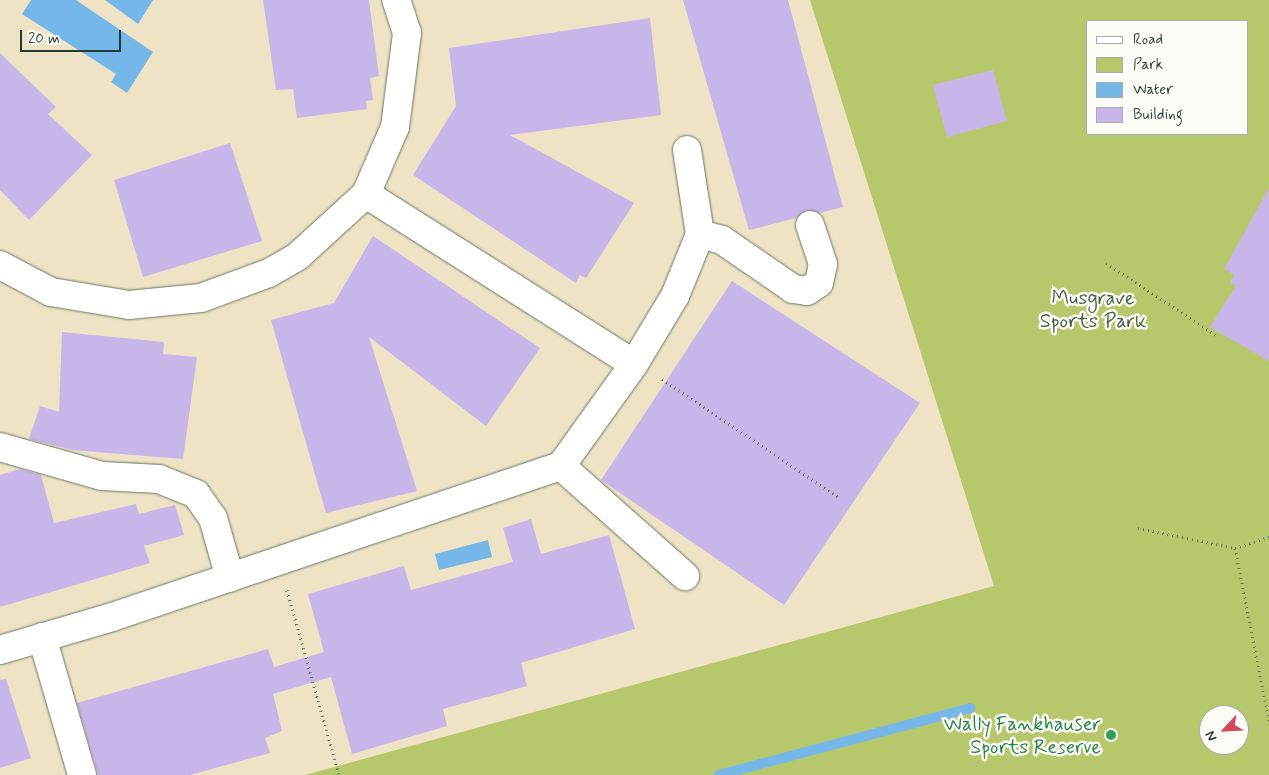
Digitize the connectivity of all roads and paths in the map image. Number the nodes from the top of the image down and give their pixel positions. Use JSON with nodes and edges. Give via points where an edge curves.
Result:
{"nodes":[{"id":1,"x":396,"y":0,"type":"edge"},
{"id":2,"x":687,"y":150,"type":"dead end"},
{"id":3,"x":366,"y":194,"type":"junction"},
{"id":4,"x":810,"y":225,"type":"dead end"},
{"id":5,"x":700,"y":234,"type":"junction"},
{"id":6,"x":1106,"y":263,"type":"dead end"},
{"id":7,"x":0,"y":265,"type":"edge"},
{"id":8,"x":1216,"y":335,"type":"dead end"},
{"id":9,"x":645,"y":369,"type":"junction"},
{"id":10,"x":0,"y":447,"type":"edge"},
{"id":11,"x":561,"y":466,"type":"junction"},
{"id":12,"x":838,"y":497,"type":"dead end"},
{"id":13,"x":1138,"y":528,"type":"dead end"},
{"id":14,"x":1269,"y":537,"type":"edge"},
{"id":15,"x":1235,"y":548,"type":"junction"},
{"id":16,"x":277,"y":561,"type":"junction"},
{"id":17,"x":685,"y":576,"type":"dead end"},
{"id":18,"x":230,"y":578,"type":"junction"},
{"id":19,"x":42,"y":637,"type":"junction"},
{"id":20,"x":0,"y":650,"type":"edge"},
{"id":21,"x":1269,"y":721,"type":"edge"},
{"id":22,"x":82,"y":775,"type":"edge"},
{"id":23,"x":339,"y":775,"type":"edge"}],
"edges":[{"from":1,"to":3,"type":"lane","via":[[407,33],[406,59],[395,126]]},
{"from":2,"to":5,"type":"lane"},
{"from":3,"to":7,"type":"lane","via":[[298,256],[269,273],[202,298],[129,305],[110,302],[51,292]]},
{"from":3,"to":9,"type":"lane"},
{"from":4,"to":5,"type":"lane","via":[[823,264],[819,283],[807,291],[793,289],[722,240]]},
{"from":5,"to":9,"type":"lane"},
{"from":6,"to":8,"type":"path"},
{"from":9,"to":11,"type":"lane"},
{"from":9,"to":12,"type":"path"},
{"from":10,"to":18,"type":"lane","via":[[102,476],[159,479],[196,494],[213,518]]},
{"from":11,"to":16,"type":"lane","via":[[486,495]]},
{"from":11,"to":17,"type":"lane"},
{"from":13,"to":15,"type":"path"},
{"from":14,"to":15,"type":"path"},
{"from":15,"to":21,"type":"path"},
{"from":16,"to":18,"type":"lane"},
{"from":16,"to":23,"type":"path"},
{"from":18,"to":19,"type":"lane"},
{"from":19,"to":20,"type":"lane"},
{"from":19,"to":22,"type":"lane"}]}
